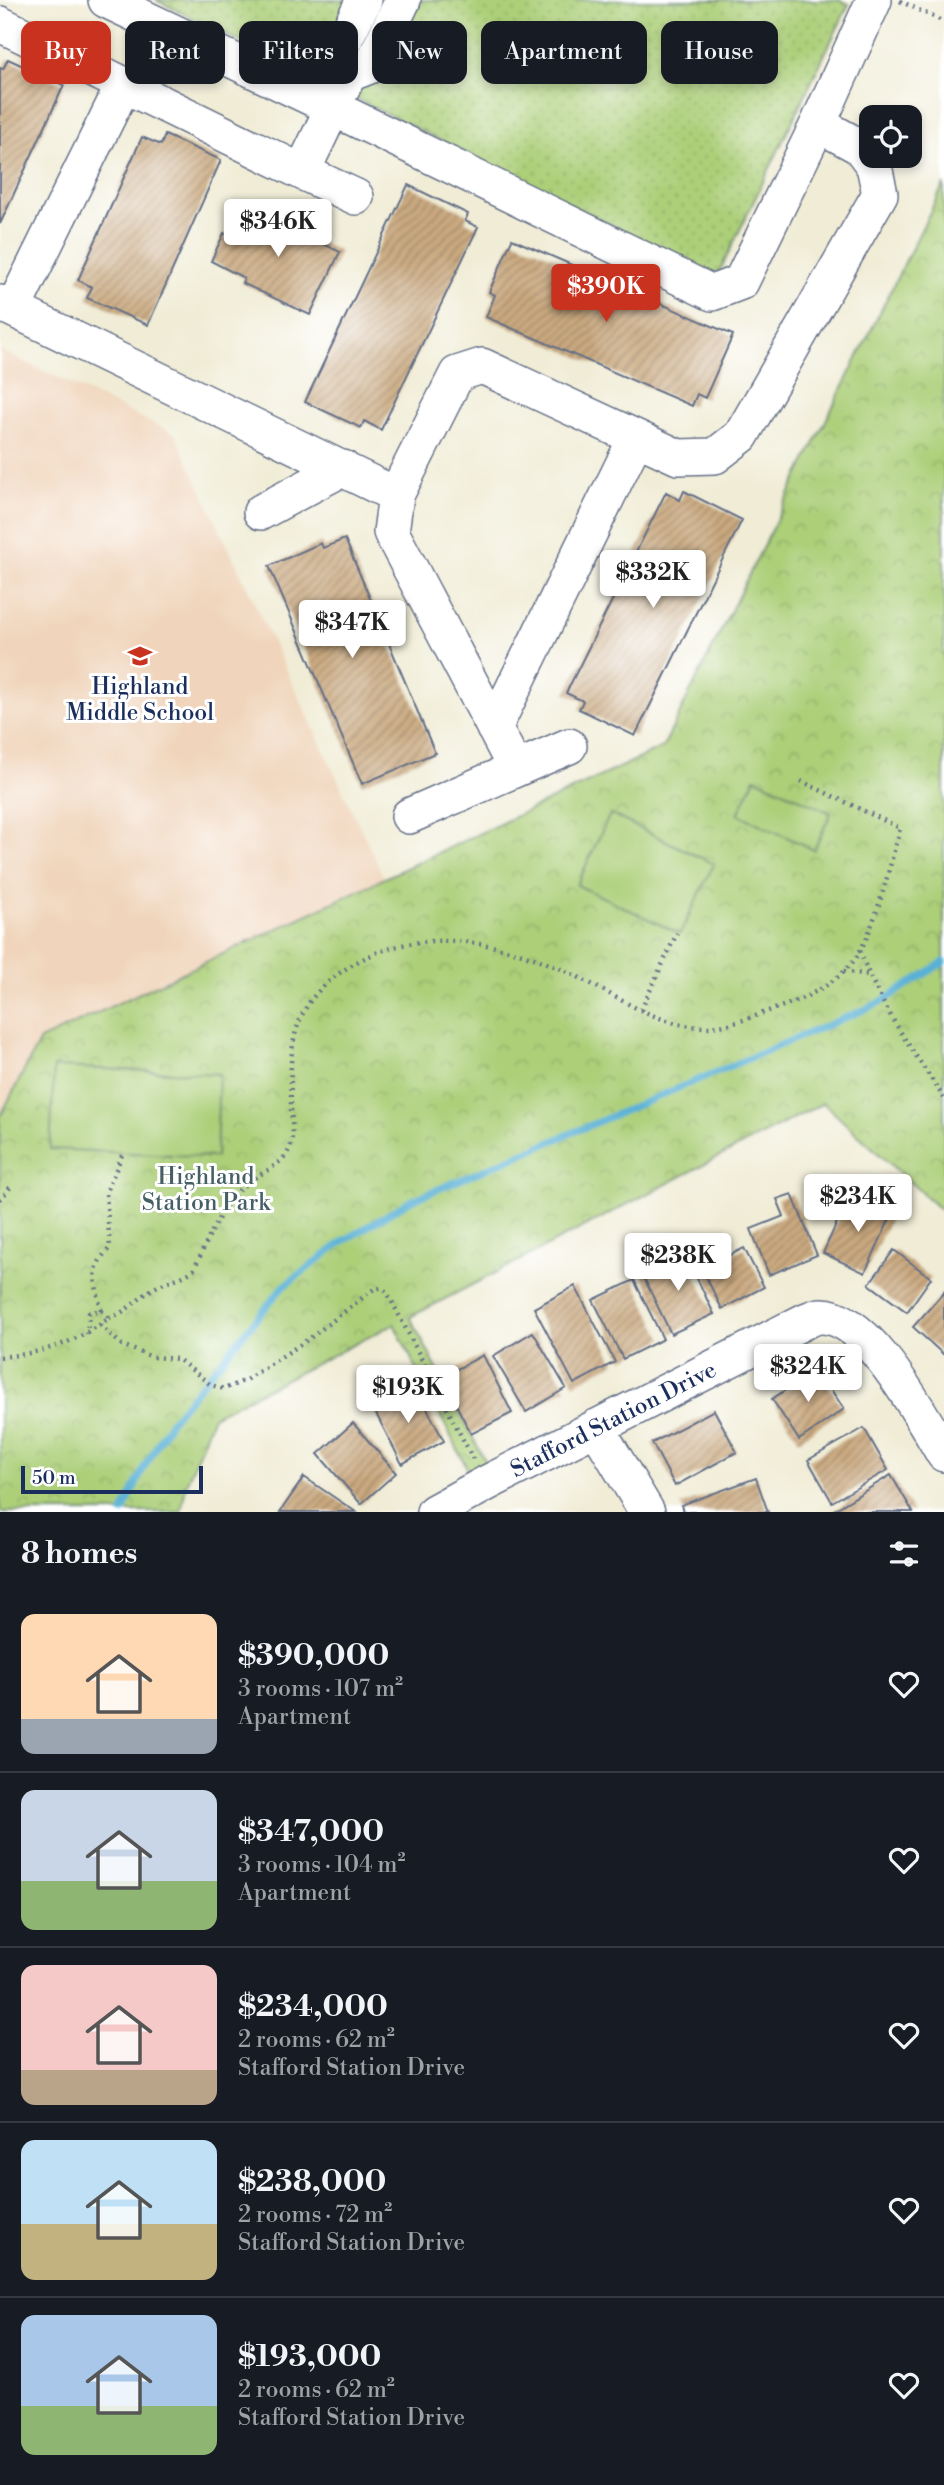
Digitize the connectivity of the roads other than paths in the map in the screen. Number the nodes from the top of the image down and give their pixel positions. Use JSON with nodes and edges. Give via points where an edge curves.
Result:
{"nodes":[{"id":1,"x":106,"y":0,"type":"edge"},
{"id":2,"x":364,"y":0,"type":"edge"},
{"id":3,"x":403,"y":0,"type":"edge"},
{"id":4,"x":874,"y":0,"type":"edge"},
{"id":5,"x":354,"y":21,"type":"edge"},
{"id":6,"x":0,"y":24,"type":"edge"},
{"id":7,"x":358,"y":71,"type":"edge"},
{"id":8,"x":345,"y":84,"type":"edge"},
{"id":9,"x":123,"y":86,"type":"junction"},
{"id":10,"x":333,"y":108,"type":"junction"},
{"id":11,"x":818,"y":124,"type":"junction"},
{"id":12,"x":302,"y":172,"type":"junction"},
{"id":13,"x":356,"y":197,"type":"dead end"},
{"id":14,"x":6,"y":306,"type":"edge"},
{"id":15,"x":636,"y":438,"type":"junction"},
{"id":16,"x":342,"y":468,"type":"junction"},
{"id":17,"x":396,"y":495,"type":"junction"},
{"id":18,"x":261,"y":512,"type":"dead end"},
{"id":19,"x":494,"y":727,"type":"junction"},
{"id":20,"x":569,"y":746,"type":"dead end"},
{"id":21,"x":516,"y":769,"type":"junction"},
{"id":22,"x":408,"y":817,"type":"dead end"},
{"id":23,"x":596,"y":1427,"type":"junction"},
{"id":24,"x":944,"y":1454,"type":"edge"},
{"id":25,"x":434,"y":1512,"type":"edge"},
{"id":26,"x":647,"y":1512,"type":"edge"}],
"edges":[{"from":1,"to":10,"type":"street"},
{"from":2,"to":5,"type":"street"},
{"from":3,"to":7,"type":"street","via":[[372,65]]},
{"from":4,"to":11,"type":"street"},
{"from":6,"to":9,"type":"street"},
{"from":8,"to":10,"type":"street"},
{"from":9,"to":12,"type":"street"},
{"from":9,"to":14,"type":"street"},
{"from":10,"to":11,"type":"street","via":[[712,293],[741,282]]},
{"from":10,"to":12,"type":"street"},
{"from":11,"to":15,"type":"street","via":[[860,147],[874,166],[880,194],[741,436],[715,456],[678,457]]},
{"from":12,"to":13,"type":"street"},
{"from":14,"to":16,"type":"street"},
{"from":15,"to":17,"type":"street","via":[[481,366],[457,374]]},
{"from":15,"to":19,"type":"street"},
{"from":16,"to":17,"type":"street"},
{"from":16,"to":18,"type":"street"},
{"from":17,"to":19,"type":"street","via":[[391,532]]},
{"from":19,"to":21,"type":"street"},
{"from":20,"to":21,"type":"street"},
{"from":21,"to":22,"type":"street"},
{"from":23,"to":24,"type":"street","name":"Stafford Station Drive","via":[[820,1316],[848,1325],[877,1351]]},
{"from":23,"to":25,"type":"street","name":"Stafford Station Drive"},
{"from":23,"to":26,"type":"street"}]}
